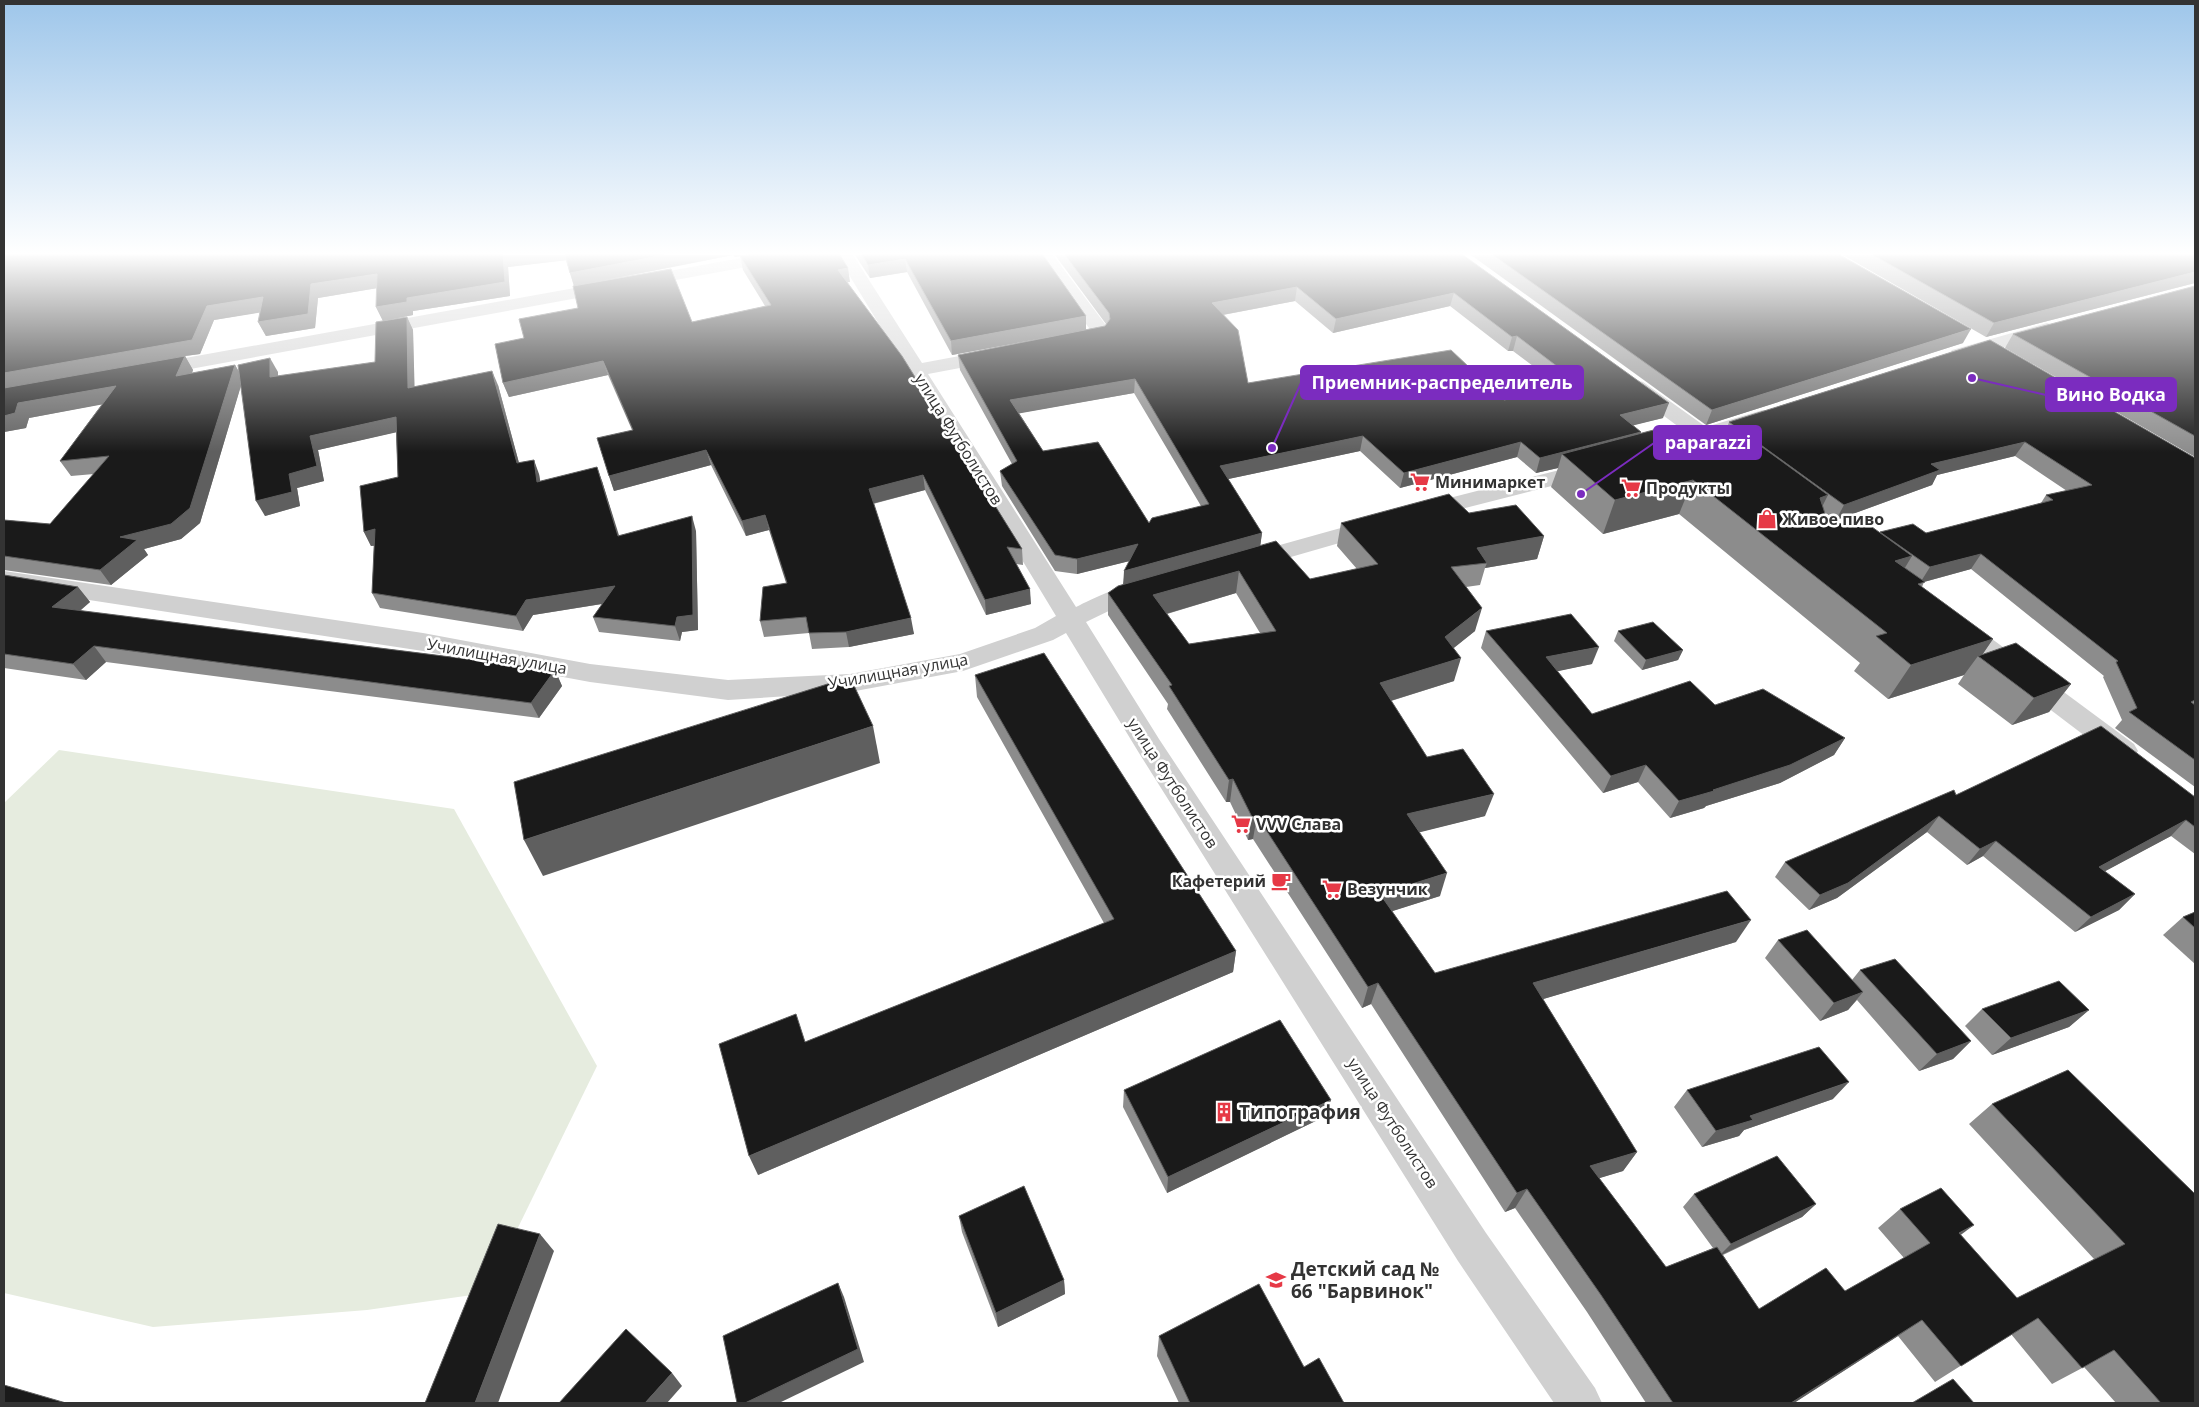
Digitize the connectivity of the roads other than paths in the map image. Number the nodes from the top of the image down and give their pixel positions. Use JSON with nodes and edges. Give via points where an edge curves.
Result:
{"nodes":[{"id":1,"x":422,"y":321,"type":"edge"},
{"id":2,"x":886,"y":321,"type":"edge"},
{"id":3,"x":1093,"y":321,"type":"edge"},
{"id":4,"x":2067,"y":324,"type":"edge"},
{"id":5,"x":1976,"y":340,"type":"junction"},
{"id":6,"x":1046,"y":346,"type":"edge"},
{"id":7,"x":1018,"y":351,"type":"edge"},
{"id":8,"x":1938,"y":360,"type":"edge"},
{"id":9,"x":2010,"y":360,"type":"edge"},
{"id":10,"x":916,"y":370,"type":"junction"},
{"id":11,"x":1615,"y":371,"type":"edge"},
{"id":12,"x":132,"y":373,"type":"edge"},
{"id":13,"x":1788,"y":408,"type":"edge"},
{"id":14,"x":1704,"y":435,"type":"junction"},
{"id":15,"x":1735,"y":459,"type":"edge"},
{"id":16,"x":1230,"y":566,"type":"edge"},
{"id":17,"x":4,"y":579,"type":"edge"},
{"id":18,"x":1164,"y":585,"type":"edge"},
{"id":19,"x":1940,"y":613,"type":"edge"},
{"id":20,"x":1070,"y":618,"type":"junction"},
{"id":21,"x":2141,"y":764,"type":"edge"},
{"id":22,"x":1580,"y":1403,"type":"edge"}],
"edges":[{"from":1,"to":12,"type":"street"},
{"from":2,"to":10,"type":"street","name":"улица Футболистов"},
{"from":3,"to":6,"type":"street","via":[[1099,332],[1093,338]]},
{"from":4,"to":5,"type":"street"},
{"from":5,"to":8,"type":"street"},
{"from":5,"to":9,"type":"street"},
{"from":7,"to":10,"type":"street"},
{"from":10,"to":20,"type":"street","name":"улица Футболистов"},
{"from":11,"to":14,"type":"street"},
{"from":13,"to":14,"type":"street"},
{"from":14,"to":15,"type":"street"},
{"from":14,"to":16,"type":"street","via":[[1624,460]]},
{"from":17,"to":20,"type":"street","name":"Училищная улица","via":[[423,642],[590,673],[728,690],[850,683],[963,662],[1044,634]]},
{"from":18,"to":20,"type":"street","name":"Училищная улица","via":[[1108,601]]},
{"from":19,"to":21,"type":"street"},
{"from":20,"to":22,"type":"street","name":"улица Футболистов","via":[[1472,1247]]}]}
